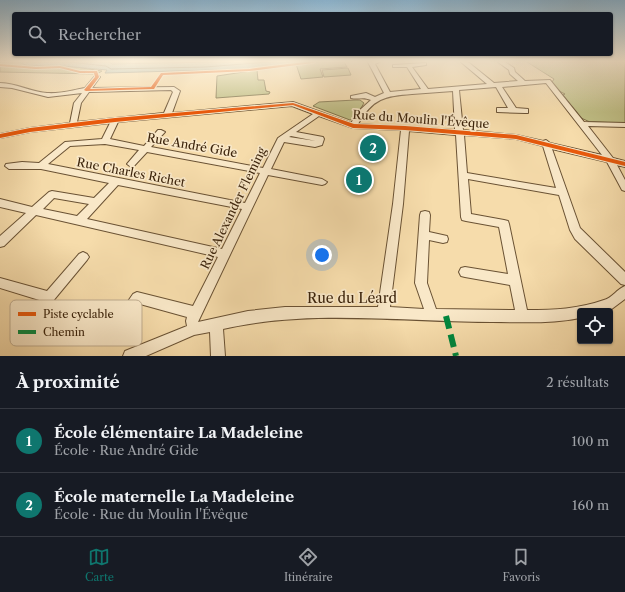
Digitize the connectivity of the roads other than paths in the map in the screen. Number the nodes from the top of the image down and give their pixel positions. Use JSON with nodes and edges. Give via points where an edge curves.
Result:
{"nodes":[{"id":1,"x":96,"y":79,"type":"edge"},
{"id":2,"x":380,"y":79,"type":"edge"},
{"id":3,"x":418,"y":79,"type":"edge"},
{"id":4,"x":486,"y":79,"type":"edge"},
{"id":5,"x":519,"y":79,"type":"edge"},
{"id":6,"x":524,"y":82,"type":"junction"},
{"id":7,"x":0,"y":85,"type":"edge"},
{"id":8,"x":495,"y":85,"type":"junction"},
{"id":9,"x":456,"y":89,"type":"junction"},
{"id":10,"x":86,"y":90,"type":"junction"},
{"id":11,"x":426,"y":91,"type":"junction"},
{"id":12,"x":388,"y":94,"type":"junction"},
{"id":13,"x":353,"y":97,"type":"dead end"},
{"id":14,"x":374,"y":99,"type":"junction"},
{"id":15,"x":500,"y":110,"type":"dead end"},
{"id":16,"x":513,"y":110,"type":"junction"},
{"id":17,"x":525,"y":111,"type":"dead end"},
{"id":18,"x":317,"y":114,"type":"junction"},
{"id":19,"x":167,"y":115,"type":"junction"},
{"id":20,"x":115,"y":120,"type":"junction"},
{"id":21,"x":582,"y":124,"type":"junction"},
{"id":22,"x":73,"y":125,"type":"junction"},
{"id":23,"x":625,"y":125,"type":"edge"},
{"id":24,"x":353,"y":126,"type":"junction"},
{"id":25,"x":406,"y":128,"type":"junction"},
{"id":26,"x":161,"y":132,"type":"dead end"},
{"id":27,"x":460,"y":132,"type":"junction"},
{"id":28,"x":0,"y":136,"type":"edge"},
{"id":29,"x":105,"y":141,"type":"junction"},
{"id":30,"x":546,"y":143,"type":"junction"},
{"id":31,"x":145,"y":149,"type":"junction"},
{"id":32,"x":610,"y":160,"type":"junction"},
{"id":33,"x":131,"y":164,"type":"dead end"},
{"id":34,"x":625,"y":164,"type":"edge"},
{"id":35,"x":9,"y":166,"type":"dead end"},
{"id":36,"x":41,"y":166,"type":"junction"},
{"id":37,"x":266,"y":171,"type":"junction"},
{"id":38,"x":463,"y":176,"type":"junction"},
{"id":39,"x":116,"y":181,"type":"junction"},
{"id":40,"x":322,"y":182,"type":"dead end"},
{"id":41,"x":625,"y":188,"type":"edge"},
{"id":42,"x":562,"y":192,"type":"junction"},
{"id":43,"x":96,"y":202,"type":"junction"},
{"id":44,"x":0,"y":203,"type":"edge"},
{"id":45,"x":248,"y":207,"type":"junction"},
{"id":46,"x":34,"y":211,"type":"junction"},
{"id":47,"x":425,"y":215,"type":"dead end"},
{"id":48,"x":79,"y":221,"type":"junction"},
{"id":49,"x":424,"y":235,"type":"junction"},
{"id":50,"x":443,"y":239,"type":"dead end"},
{"id":51,"x":0,"y":242,"type":"edge"},
{"id":52,"x":225,"y":254,"type":"junction"},
{"id":53,"x":83,"y":257,"type":"dead end"},
{"id":54,"x":465,"y":272,"type":"dead end"},
{"id":55,"x":625,"y":280,"type":"edge"},
{"id":56,"x":515,"y":281,"type":"junction"},
{"id":57,"x":0,"y":283,"type":"edge"},
{"id":58,"x":625,"y":292,"type":"edge"},
{"id":59,"x":136,"y":300,"type":"edge"},
{"id":60,"x":596,"y":308,"type":"edge"},
{"id":61,"x":196,"y":313,"type":"junction"},
{"id":62,"x":383,"y":313,"type":"junction"},
{"id":63,"x":577,"y":313,"type":"edge"},
{"id":64,"x":432,"y":315,"type":"junction"},
{"id":65,"x":522,"y":316,"type":"junction"},
{"id":66,"x":216,"y":324,"type":"junction"},
{"id":67,"x":194,"y":329,"type":"junction"},
{"id":68,"x":130,"y":356,"type":"edge"},
{"id":69,"x":218,"y":356,"type":"edge"}],
"edges":[{"from":1,"to":10,"type":"street"},
{"from":2,"to":12,"type":"street"},
{"from":3,"to":11,"type":"street"},
{"from":4,"to":8,"type":"street"},
{"from":5,"to":6,"type":"street"},
{"from":6,"to":8,"type":"street"},
{"from":6,"to":21,"type":"street","via":[[548,81]]},
{"from":7,"to":10,"type":"street","via":[[16,86],[49,95]]},
{"from":8,"to":9,"type":"street"},
{"from":8,"to":16,"type":"street"},
{"from":9,"to":11,"type":"street"},
{"from":9,"to":27,"type":"street"},
{"from":10,"to":19,"type":"street","via":[[172,88],[177,91]]},
{"from":10,"to":22,"type":"street","via":[[78,102]]},
{"from":11,"to":12,"type":"street"},
{"from":12,"to":14,"type":"street"},
{"from":13,"to":14,"type":"street","via":[[366,95]]},
{"from":14,"to":24,"type":"street"},
{"from":15,"to":16,"type":"street"},
{"from":16,"to":17,"type":"street"},
{"from":18,"to":19,"type":"street","name":"Rue du Moulin l'Évêque","via":[[299,105],[288,104]]},
{"from":18,"to":24,"type":"street","name":"Rue du Moulin l'Évêque"},
{"from":18,"to":37,"type":"street","name":"Rue Alexander Fleming","via":[[285,136]]},
{"from":19,"to":20,"type":"street","name":"Rue du Moulin l'Évêque"},
{"from":20,"to":22,"type":"street","name":"Rue du Moulin l'Évêque"},
{"from":20,"to":29,"type":"street"},
{"from":21,"to":23,"type":"street"},
{"from":21,"to":32,"type":"street"},
{"from":22,"to":28,"type":"street","name":"Rue du Moulin l'Évêque"},
{"from":24,"to":25,"type":"street","name":"Rue du Moulin l'Évêque"},
{"from":25,"to":27,"type":"street","name":"Rue du Moulin l'Évêque"},
{"from":25,"to":62,"type":"street"},
{"from":26,"to":31,"type":"street"},
{"from":27,"to":30,"type":"street","name":"Rue du Moulin l'Évêque","via":[[516,137]]},
{"from":27,"to":38,"type":"street"},
{"from":29,"to":31,"type":"street","name":"Rue André Gide"},
{"from":29,"to":36,"type":"street","name":"Rue André Gide","via":[[68,144]]},
{"from":30,"to":32,"type":"street","name":"Rue du Moulin l'Évêque"},
{"from":30,"to":42,"type":"street"},
{"from":31,"to":33,"type":"street"},
{"from":31,"to":37,"type":"street","name":"Rue André Gide"},
{"from":32,"to":34,"type":"street","name":"Rue du Moulin l'Évêque"},
{"from":32,"to":41,"type":"street"},
{"from":35,"to":36,"type":"street","name":"Rue Charles Richet"},
{"from":36,"to":39,"type":"street","name":"Rue Charles Richet"},
{"from":37,"to":40,"type":"street","name":"Rue André Gide"},
{"from":37,"to":45,"type":"street","name":"Rue Alexander Fleming"},
{"from":38,"to":42,"type":"street"},
{"from":38,"to":56,"type":"street","via":[[466,217],[504,224]]},
{"from":39,"to":43,"type":"street"},
{"from":39,"to":45,"type":"street","name":"Rue Charles Richet"},
{"from":42,"to":55,"type":"street","via":[[579,236]]},
{"from":43,"to":46,"type":"street","via":[[52,194]]},
{"from":43,"to":48,"type":"street"},
{"from":44,"to":46,"type":"street"},
{"from":45,"to":52,"type":"street","name":"Rue Alexander Fleming"},
{"from":46,"to":48,"type":"street"},
{"from":46,"to":51,"type":"street"},
{"from":47,"to":49,"type":"street"},
{"from":48,"to":52,"type":"street"},
{"from":49,"to":50,"type":"street"},
{"from":49,"to":64,"type":"street","via":[[421,283]]},
{"from":52,"to":61,"type":"street","name":"Rue Alexander Fleming"},
{"from":53,"to":57,"type":"street","via":[[49,297]]},
{"from":54,"to":56,"type":"street"},
{"from":56,"to":65,"type":"street"},
{"from":58,"to":60,"type":"street","via":[[609,305]]},
{"from":59,"to":61,"type":"street","via":[[137,298]]},
{"from":61,"to":67,"type":"street","name":"Rue Alexander Fleming","via":[[192,321]]},
{"from":62,"to":64,"type":"street","name":"Rue du Léard"},
{"from":62,"to":66,"type":"street","name":"Rue du Léard","via":[[285,313]]},
{"from":63,"to":65,"type":"street","name":"Rue du Léard","via":[[559,316]]},
{"from":64,"to":65,"type":"street","name":"Rue du Léard"},
{"from":66,"to":67,"type":"street","name":"Rue du Léard"},
{"from":66,"to":69,"type":"street"},
{"from":67,"to":68,"type":"street","name":"Rue du Léard"}]}
